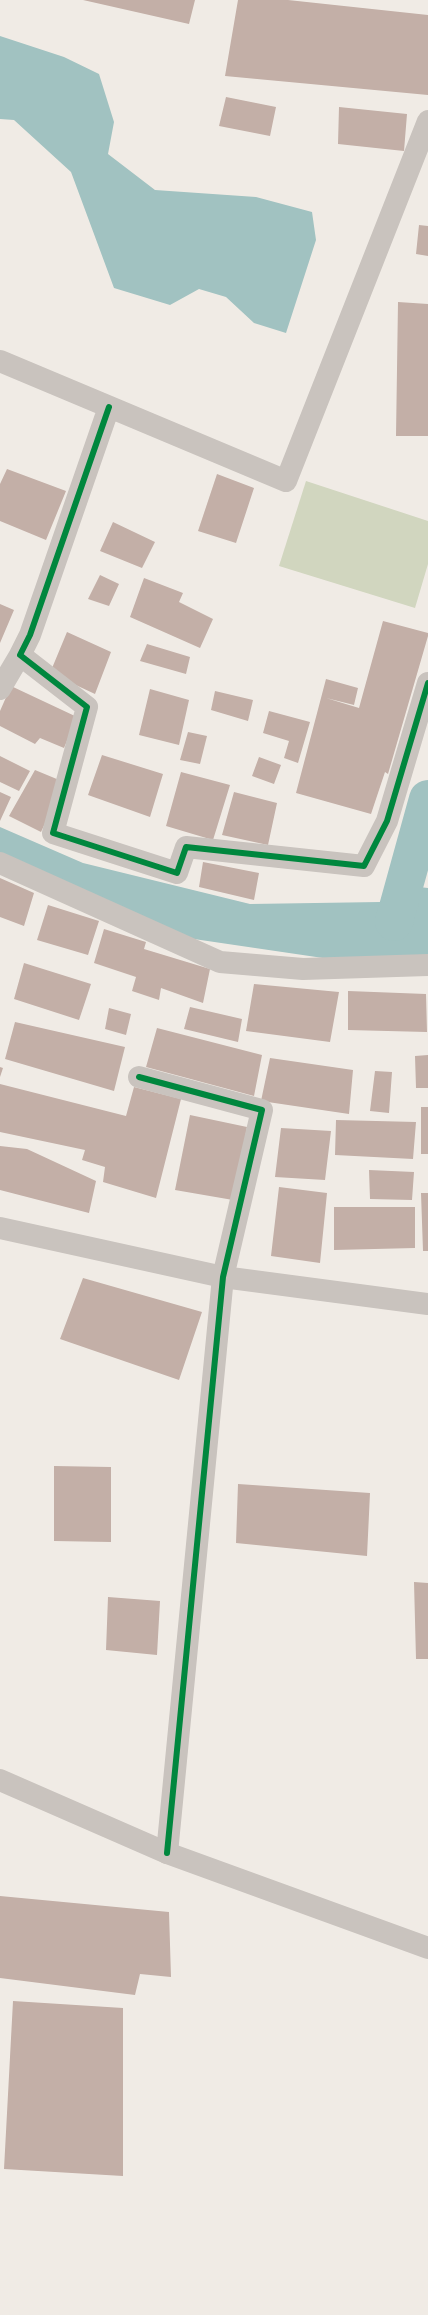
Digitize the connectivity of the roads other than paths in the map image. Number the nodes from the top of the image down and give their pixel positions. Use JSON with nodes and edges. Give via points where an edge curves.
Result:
{"nodes":[{"id":1,"x":428,"y":121,"type":"edge"},
{"id":2,"x":0,"y":361,"type":"edge"},
{"id":3,"x":109,"y":407,"type":"junction"},
{"id":4,"x":20,"y":655,"type":"junction"},
{"id":5,"x":428,"y":683,"type":"edge"},
{"id":6,"x":0,"y":689,"type":"edge"},
{"id":7,"x":0,"y":863,"type":"edge"},
{"id":8,"x":428,"y":965,"type":"edge"},
{"id":9,"x":139,"y":1077,"type":"dead end"},
{"id":10,"x":0,"y":1228,"type":"edge"},
{"id":11,"x":223,"y":1277,"type":"junction"},
{"id":12,"x":428,"y":1304,"type":"edge"},
{"id":13,"x":0,"y":1780,"type":"edge"},
{"id":14,"x":168,"y":1853,"type":"junction"},
{"id":15,"x":428,"y":1948,"type":"edge"}],
"edges":[{"from":1,"to":3,"type":"street","via":[[286,481]]},
{"from":2,"to":3,"type":"street"},
{"from":3,"to":4,"type":"street","via":[[30,635]]},
{"from":4,"to":5,"type":"street","via":[[87,707],[53,833],[177,873],[186,847],[364,866],[387,821]]},
{"from":4,"to":6,"type":"street"},
{"from":7,"to":8,"type":"street","via":[[220,962],[303,969]]},
{"from":9,"to":11,"type":"street","via":[[262,1110]]},
{"from":10,"to":11,"type":"street"},
{"from":11,"to":12,"type":"street"},
{"from":11,"to":14,"type":"street"},
{"from":13,"to":14,"type":"street"},
{"from":14,"to":15,"type":"street"}]}
